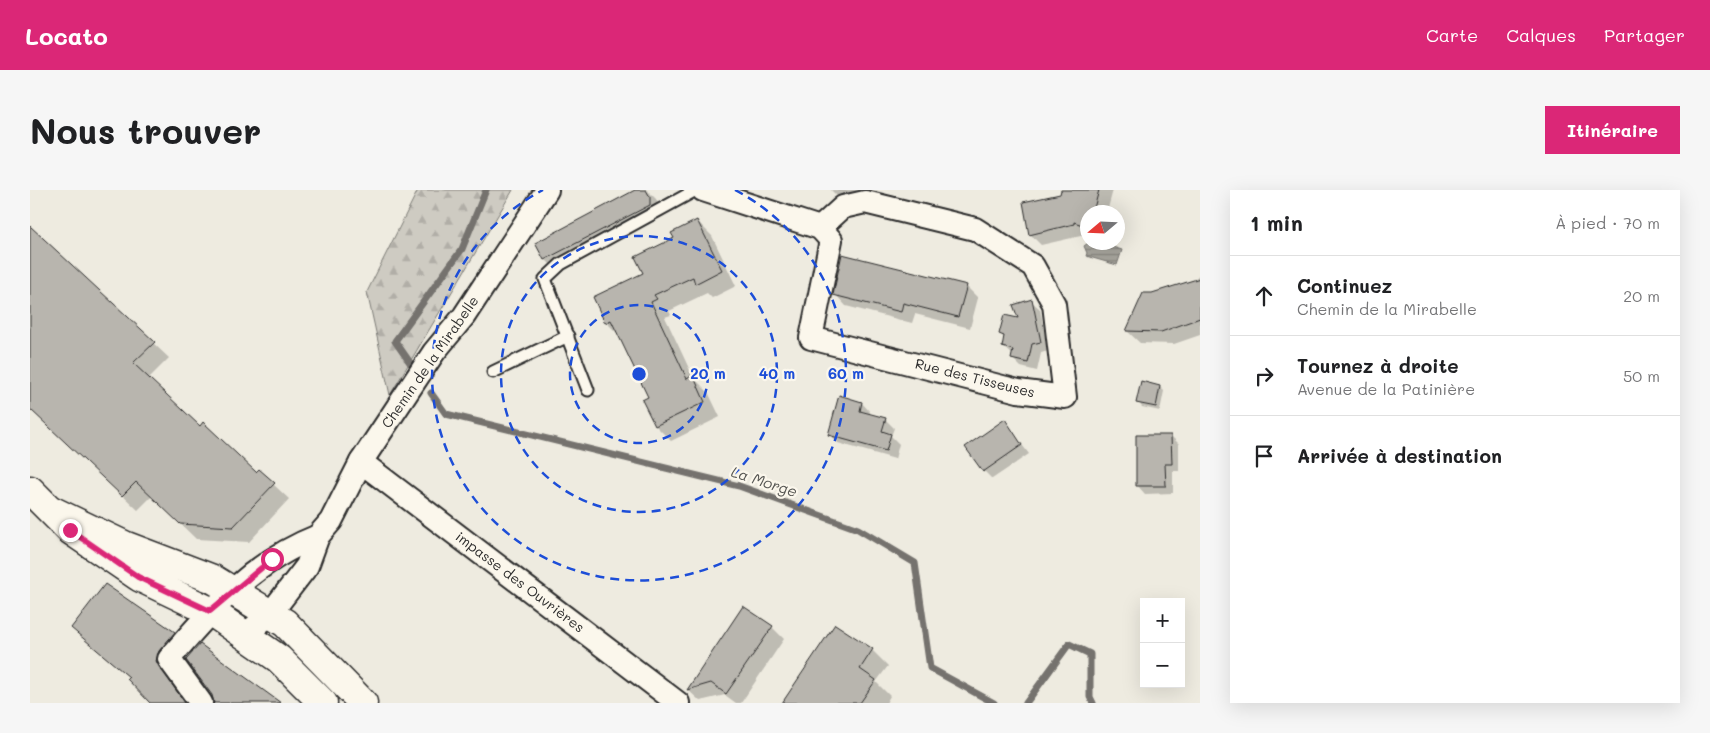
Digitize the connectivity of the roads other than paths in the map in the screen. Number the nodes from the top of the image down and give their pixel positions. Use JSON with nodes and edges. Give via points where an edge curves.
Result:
{"nodes":[{"id":1,"x":547,"y":190,"type":"edge"},
{"id":2,"x":696,"y":190,"type":"edge"},
{"id":3,"x":704,"y":190,"type":"edge"},
{"id":4,"x":820,"y":228,"type":"junction"},
{"id":5,"x":568,"y":336,"type":"junction"},
{"id":6,"x":493,"y":372,"type":"dead end"},
{"id":7,"x":588,"y":390,"type":"dead end"},
{"id":8,"x":361,"y":462,"type":"junction"},
{"id":9,"x":30,"y":490,"type":"edge"},
{"id":10,"x":53,"y":511,"type":"junction"},
{"id":11,"x":318,"y":536,"type":"junction"},
{"id":12,"x":232,"y":590,"type":"junction"},
{"id":13,"x":210,"y":611,"type":"junction"},
{"id":14,"x":270,"y":614,"type":"junction"},
{"id":15,"x":245,"y":635,"type":"junction"},
{"id":16,"x":201,"y":703,"type":"edge"},
{"id":17,"x":323,"y":703,"type":"edge"},
{"id":18,"x":363,"y":703,"type":"edge"},
{"id":19,"x":678,"y":703,"type":"edge"}],
"edges":[{"from":1,"to":8,"type":"street","name":"Chemin de la Mirabelle","via":[[464,316],[434,352]]},
{"from":2,"to":5,"type":"lane","via":[[561,264],[545,279]]},
{"from":3,"to":4,"type":"street"},
{"from":4,"to":4,"type":"street","name":"Rue des Tisseuses","via":[[831,240],[811,338],[1018,391],[1065,397],[1054,304],[1033,266],[975,229],[864,202],[843,207]]},
{"from":5,"to":6,"type":"lane"},
{"from":5,"to":7,"type":"lane"},
{"from":8,"to":11,"type":"street","name":"Chemin de la Mirabelle","via":[[331,521]]},
{"from":8,"to":19,"type":"street","name":"impasse des Ouvrières"},
{"from":9,"to":10,"type":"main road"},
{"from":10,"to":12,"type":"main road"},
{"from":10,"to":13,"type":"main road","via":[[70,530],[138,577]]},
{"from":11,"to":12,"type":"street","via":[[290,547]]},
{"from":11,"to":14,"type":"street","name":"Chemin de la Mirabelle","via":[[307,566]]},
{"from":12,"to":13,"type":"street"},
{"from":12,"to":14,"type":"main road"},
{"from":13,"to":15,"type":"main road"},
{"from":13,"to":16,"type":"street","via":[[169,659]]},
{"from":14,"to":15,"type":"street","name":"Chemin de la Mirabelle"},
{"from":14,"to":18,"type":"main road","via":[[285,622]]},
{"from":15,"to":17,"type":"main road","via":[[279,659]]}]}
